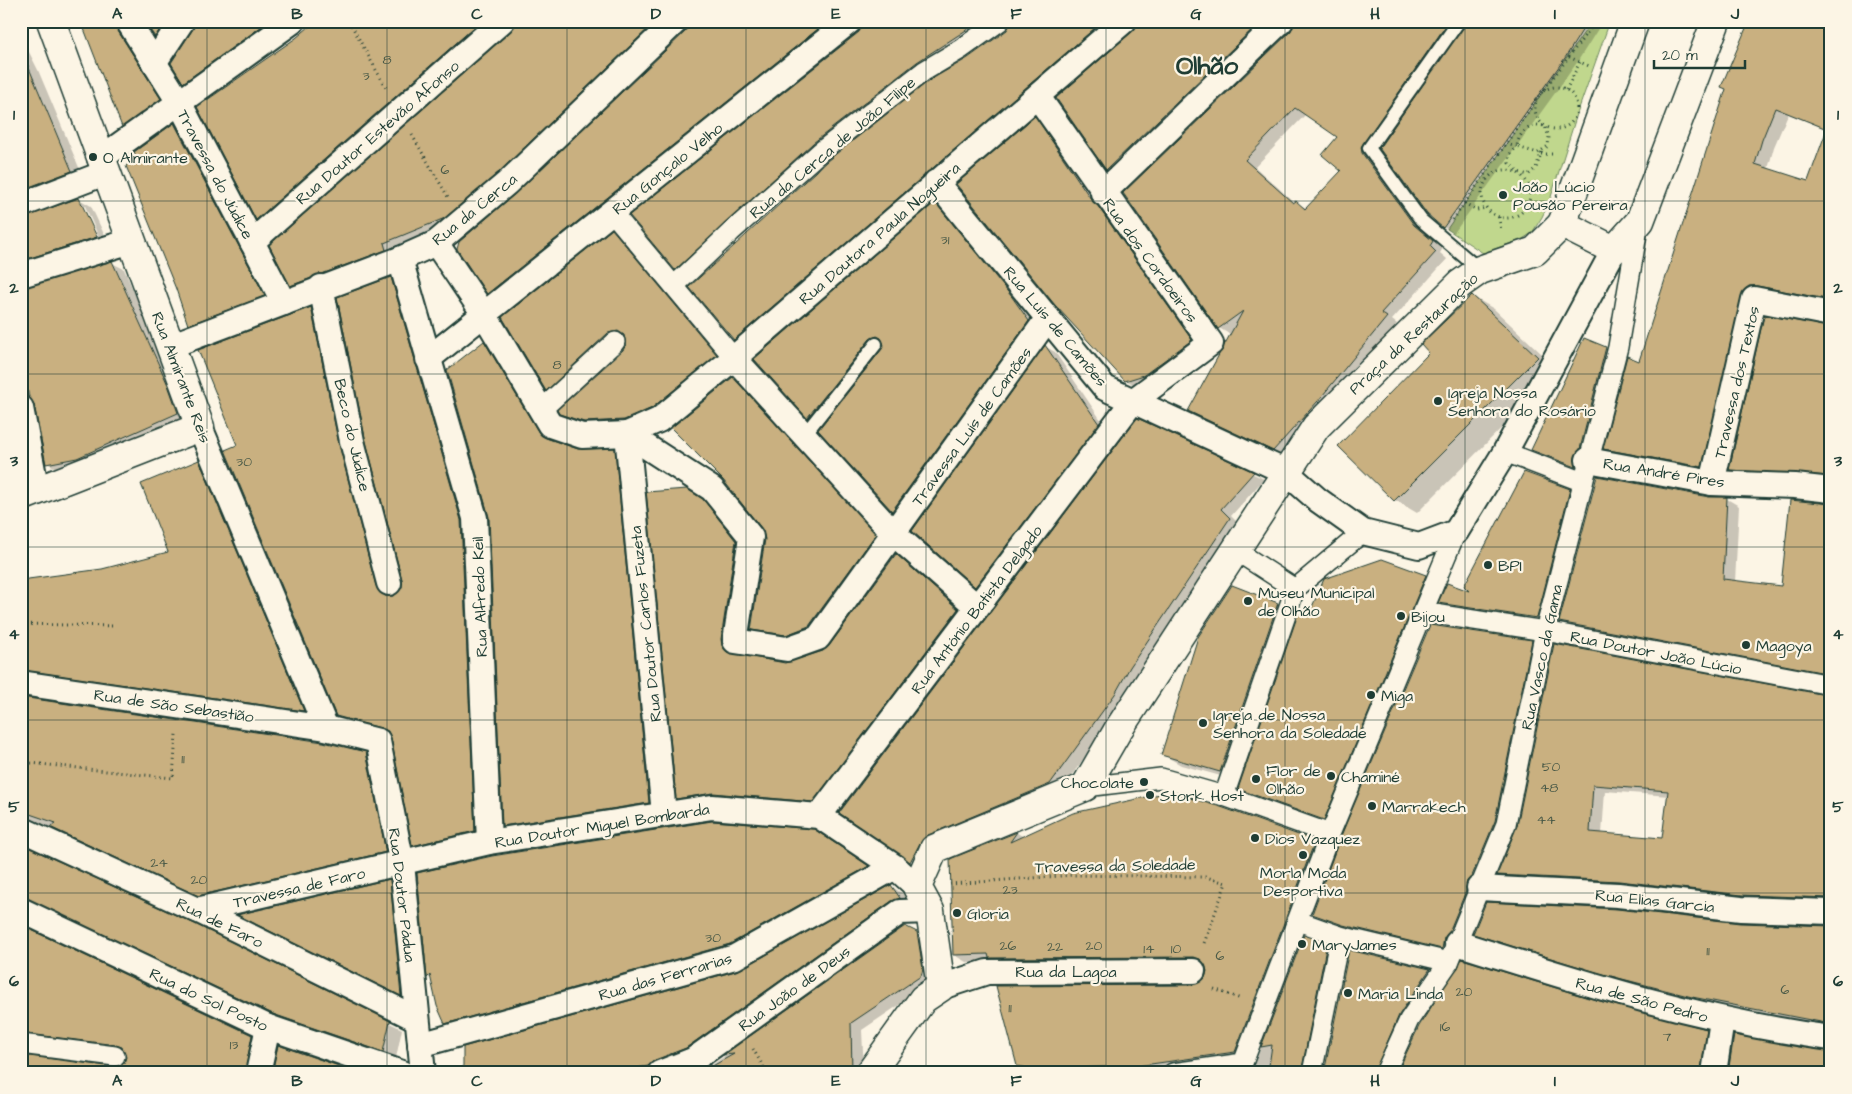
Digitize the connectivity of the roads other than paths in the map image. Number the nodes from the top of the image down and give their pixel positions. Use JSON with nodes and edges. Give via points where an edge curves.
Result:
{"nodes":[{"id":1,"x":51,"y":21,"type":"edge"},
{"id":2,"x":128,"y":21,"type":"edge"},
{"id":3,"x":182,"y":21,"type":"edge"},
{"id":4,"x":293,"y":21,"type":"edge"},
{"id":5,"x":502,"y":21,"type":"edge"},
{"id":6,"x":676,"y":21,"type":"edge"},
{"id":7,"x":850,"y":21,"type":"edge"},
{"id":8,"x":1000,"y":21,"type":"edge"},
{"id":9,"x":1124,"y":21,"type":"edge"},
{"id":10,"x":1281,"y":21,"type":"edge"},
{"id":11,"x":1459,"y":21,"type":"edge"},
{"id":12,"x":1635,"y":21,"type":"edge"},
{"id":13,"x":1716,"y":21,"type":"edge"},
{"id":14,"x":154,"y":63,"type":"junction"},
{"id":15,"x":1038,"y":97,"type":"junction"},
{"id":16,"x":179,"y":102,"type":"junction"},
{"id":17,"x":102,"y":166,"type":"junction"},
{"id":18,"x":936,"y":182,"type":"junction"},
{"id":19,"x":1103,"y":192,"type":"junction"},
{"id":20,"x":21,"y":205,"type":"edge"},
{"id":21,"x":612,"y":212,"type":"junction"},
{"id":22,"x":1640,"y":221,"type":"junction"},
{"id":23,"x":1562,"y":224,"type":"junction"},
{"id":24,"x":131,"y":241,"type":"junction"},
{"id":25,"x":252,"y":242,"type":"junction"},
{"id":26,"x":436,"y":243,"type":"junction"},
{"id":27,"x":1614,"y":250,"type":"junction"},
{"id":28,"x":400,"y":259,"type":"junction"},
{"id":29,"x":1480,"y":270,"type":"junction"},
{"id":30,"x":21,"y":276,"type":"edge"},
{"id":31,"x":674,"y":286,"type":"junction"},
{"id":32,"x":321,"y":287,"type":"junction"},
{"id":33,"x":284,"y":303,"type":"junction"},
{"id":34,"x":484,"y":314,"type":"junction"},
{"id":35,"x":1831,"y":314,"type":"edge"},
{"id":36,"x":1048,"y":318,"type":"junction"},
{"id":37,"x":615,"y":342,"type":"dead end"},
{"id":38,"x":876,"y":344,"type":"dead end"},
{"id":39,"x":170,"y":346,"type":"junction"},
{"id":40,"x":734,"y":358,"type":"junction"},
{"id":41,"x":428,"y":359,"type":"junction"},
{"id":42,"x":1132,"y":401,"type":"junction"},
{"id":43,"x":21,"y":408,"type":"edge"},
{"id":44,"x":540,"y":411,"type":"junction"},
{"id":45,"x":200,"y":427,"type":"junction"},
{"id":46,"x":626,"y":434,"type":"junction"},
{"id":47,"x":804,"y":436,"type":"junction"},
{"id":48,"x":1506,"y":452,"type":"junction"},
{"id":49,"x":1585,"y":471,"type":"junction"},
{"id":50,"x":1286,"y":472,"type":"junction"},
{"id":51,"x":1712,"y":483,"type":"junction"},
{"id":52,"x":1831,"y":490,"type":"edge"},
{"id":53,"x":29,"y":494,"type":"edge"},
{"id":54,"x":1363,"y":532,"type":"junction"},
{"id":55,"x":1456,"y":532,"type":"junction"},
{"id":56,"x":893,"y":533,"type":"junction"},
{"id":57,"x":1235,"y":550,"type":"junction"},
{"id":58,"x":389,"y":583,"type":"dead end"},
{"id":59,"x":1295,"y":589,"type":"junction"},
{"id":60,"x":977,"y":608,"type":"junction"},
{"id":61,"x":1422,"y":612,"type":"junction"},
{"id":62,"x":1544,"y":631,"type":"junction"},
{"id":63,"x":21,"y":683,"type":"edge"},
{"id":64,"x":1831,"y":685,"type":"edge"},
{"id":65,"x":326,"y":728,"type":"junction"},
{"id":66,"x":1084,"y":786,"type":"junction"},
{"id":67,"x":1224,"y":796,"type":"junction"},
{"id":68,"x":664,"y":814,"type":"junction"},
{"id":69,"x":819,"y":816,"type":"junction"},
{"id":70,"x":21,"y":829,"type":"edge"},
{"id":71,"x":1330,"y":834,"type":"junction"},
{"id":72,"x":489,"y":842,"type":"junction"},
{"id":73,"x":402,"y":864,"type":"junction"},
{"id":74,"x":895,"y":867,"type":"junction"},
{"id":75,"x":917,"y":887,"type":"junction"},
{"id":76,"x":1480,"y":888,"type":"junction"},
{"id":77,"x":21,"y":910,"type":"edge"},
{"id":78,"x":197,"y":910,"type":"junction"},
{"id":79,"x":930,"y":911,"type":"junction"},
{"id":80,"x":1831,"y":912,"type":"edge"},
{"id":81,"x":1298,"y":922,"type":"junction"},
{"id":82,"x":1340,"y":936,"type":"junction"},
{"id":83,"x":1453,"y":952,"type":"junction"},
{"id":84,"x":1193,"y":971,"type":"road end"},
{"id":85,"x":941,"y":987,"type":"junction"},
{"id":86,"x":417,"y":1019,"type":"junction"},
{"id":87,"x":1722,"y":1020,"type":"junction"},
{"id":88,"x":268,"y":1028,"type":"junction"},
{"id":89,"x":1831,"y":1038,"type":"edge"},
{"id":90,"x":21,"y":1044,"type":"edge"},
{"id":91,"x":420,"y":1045,"type":"junction"},
{"id":92,"x":115,"y":1056,"type":"dead end"},
{"id":93,"x":258,"y":1073,"type":"edge"},
{"id":94,"x":402,"y":1073,"type":"edge"},
{"id":95,"x":423,"y":1073,"type":"edge"},
{"id":96,"x":660,"y":1073,"type":"edge"},
{"id":97,"x":870,"y":1073,"type":"edge"},
{"id":98,"x":1174,"y":1073,"type":"edge"},
{"id":99,"x":1312,"y":1073,"type":"edge"},
{"id":100,"x":1386,"y":1073,"type":"edge"},
{"id":101,"x":1714,"y":1073,"type":"edge"}],
"edges":[{"from":1,"to":17,"type":"street","name":"Rua Almirante Reis"},
{"from":2,"to":14,"type":"street","name":"Travessa do Júdice"},
{"from":3,"to":14,"type":"street"},
{"from":4,"to":16,"type":"street"},
{"from":5,"to":25,"type":"street","name":"Rua Doutor Estevão Afonso"},
{"from":6,"to":26,"type":"street","name":"Rua da Cerca","via":[[507,183]]},
{"from":7,"to":21,"type":"street","name":"Rua Gonçalo Velho"},
{"from":8,"to":31,"type":"street","name":"Rua da Cerca de João Filipe","via":[[924,71],[820,152]]},
{"from":9,"to":15,"type":"street","name":"Rua Doutora Paula Nogueira"},
{"from":10,"to":19,"type":"street"},
{"from":11,"to":29,"type":"lane","via":[[1369,148],[1421,220]]},
{"from":12,"to":23,"type":"street"},
{"from":13,"to":22,"type":"street"},
{"from":14,"to":16,"type":"street","name":"Travessa do Júdice"},
{"from":15,"to":18,"type":"street","name":"Rua Doutora Paula Nogueira"},
{"from":15,"to":19,"type":"street","name":"Rua dos Cordoeiros"},
{"from":16,"to":17,"type":"street"},
{"from":16,"to":25,"type":"street","name":"Travessa do Júdice"},
{"from":17,"to":20,"type":"street"},
{"from":17,"to":24,"type":"street","name":"Rua Almirante Reis"},
{"from":18,"to":36,"type":"street","name":"Rua Luís de Camões"},
{"from":18,"to":40,"type":"street","name":"Rua Doutora Paula Nogueira"},
{"from":19,"to":42,"type":"street","name":"Rua dos Cordoeiros","via":[[1211,343]]},
{"from":21,"to":31,"type":"street"},
{"from":21,"to":34,"type":"street","name":"Rua Gonçalo Velho"},
{"from":22,"to":27,"type":"street"},
{"from":22,"to":49,"type":"street","name":"Rua Vasco da Gama","via":[[1618,347]]},
{"from":23,"to":27,"type":"street"},
{"from":23,"to":29,"type":"street","name":"Praça da Restauração","via":[[1535,251]]},
{"from":24,"to":30,"type":"street"},
{"from":24,"to":39,"type":"street","name":"Rua Almirante Reis"},
{"from":25,"to":33,"type":"street","name":"Travessa do Júdice"},
{"from":26,"to":28,"type":"street","name":"Rua da Cerca"},
{"from":26,"to":34,"type":"street"},
{"from":27,"to":48,"type":"street"},
{"from":28,"to":32,"type":"street","name":"Rua da Cerca"},
{"from":28,"to":41,"type":"street","name":"Rua Alfredo Keil"},
{"from":29,"to":50,"type":"street","name":"Praça da Restauração","via":[[1460,284],[1316,427]]},
{"from":31,"to":40,"type":"street"},
{"from":32,"to":33,"type":"street","name":"Rua da Cerca"},
{"from":32,"to":58,"type":"street","name":"Beco do Júdice","via":[[352,441]]},
{"from":33,"to":39,"type":"street","name":"Rua da Cerca"},
{"from":34,"to":41,"type":"street","name":"Rua Gonçalo Velho"},
{"from":34,"to":44,"type":"street"},
{"from":35,"to":51,"type":"street","name":"Travessa dos Textos","via":[[1754,299]]},
{"from":36,"to":42,"type":"street","name":"Rua Luís de Camões","via":[[1105,388]]},
{"from":36,"to":56,"type":"street","name":"Travessa Luís de Camões"},
{"from":37,"to":44,"type":"street"},
{"from":38,"to":47,"type":"lane"},
{"from":39,"to":45,"type":"street","name":"Rua Almirante Reis"},
{"from":40,"to":46,"type":"street","name":"Rua Doutora Paula Nogueira","via":[[659,420]]},
{"from":40,"to":47,"type":"street"},
{"from":41,"to":72,"type":"street","name":"Rua Alfredo Keil","via":[[475,518]]},
{"from":42,"to":50,"type":"street","name":"Rua Luís de Camões"},
{"from":42,"to":60,"type":"street","name":"Rua António Batista Delgado"},
{"from":43,"to":53,"type":"street"},
{"from":44,"to":46,"type":"street","via":[[550,425],[582,436]]},
{"from":45,"to":53,"type":"street"},
{"from":45,"to":65,"type":"street","name":"Rua Almirante Reis"},
{"from":46,"to":56,"type":"street","name":"Travessa Luís de Camões","via":[[712,489],[751,537],[735,641],[787,648],[818,638]]},
{"from":46,"to":68,"type":"street","name":"Rua Doutor Carlos Fuzeta"},
{"from":47,"to":56,"type":"street"},
{"from":48,"to":49,"type":"street"},
{"from":48,"to":55,"type":"street"},
{"from":49,"to":51,"type":"street","name":"Rua André Pires"},
{"from":49,"to":62,"type":"street","name":"Rua Vasco da Gama"},
{"from":50,"to":54,"type":"street"},
{"from":50,"to":57,"type":"street","name":"Praça da Restauração"},
{"from":51,"to":52,"type":"street","name":"Rua André Pires"},
{"from":54,"to":55,"type":"street","via":[[1419,546]]},
{"from":54,"to":59,"type":"street"},
{"from":55,"to":61,"type":"street"},
{"from":56,"to":60,"type":"street"},
{"from":57,"to":59,"type":"street"},
{"from":57,"to":66,"type":"street","name":"Praça da Restauração"},
{"from":59,"to":67,"type":"street"},
{"from":60,"to":69,"type":"street","name":"Rua António Batista Delgado"},
{"from":61,"to":62,"type":"street","name":"Rua Doutor João Lúcio"},
{"from":61,"to":71,"type":"street"},
{"from":62,"to":64,"type":"street","name":"Rua Doutor João Lúcio"},
{"from":62,"to":76,"type":"street","name":"Rua Vasco da Gama","via":[[1506,824]]},
{"from":63,"to":65,"type":"street","name":"Rua de São Sebastião"},
{"from":65,"to":73,"type":"street","name":"Rua Doutor Pádua","via":[[378,741]]},
{"from":66,"to":67,"type":"street","via":[[1161,778]]},
{"from":66,"to":75,"type":"street","via":[[934,849]]},
{"from":67,"to":71,"type":"street"},
{"from":68,"to":69,"type":"street","name":"Rua Doutor Miguel Bombarda","via":[[712,807]]},
{"from":68,"to":72,"type":"street","name":"Rua Doutor Miguel Bombarda"},
{"from":69,"to":74,"type":"street","name":"Rua Doutor Miguel Bombarda"},
{"from":70,"to":78,"type":"street","name":"Rua de Faro"},
{"from":71,"to":81,"type":"street"},
{"from":72,"to":73,"type":"street","name":"Rua Doutor Miguel Bombarda"},
{"from":73,"to":78,"type":"street","name":"Travessa de Faro"},
{"from":73,"to":86,"type":"street","name":"Rua Doutor Pádua"},
{"from":74,"to":75,"type":"street","name":"Rua Doutor Miguel Bombarda"},
{"from":74,"to":91,"type":"street","name":"Rua das Ferrarias","via":[[735,957]]},
{"from":75,"to":79,"type":"street","name":"Rua Doutor Miguel Bombarda"},
{"from":76,"to":80,"type":"street","name":"Rua Elias Garcia","via":[[1618,895],[1741,909]]},
{"from":76,"to":83,"type":"street","name":"Rua Vasco da Gama"},
{"from":77,"to":88,"type":"street","name":"Rua do Sol Posto"},
{"from":78,"to":86,"type":"street","name":"Rua de Faro"},
{"from":79,"to":85,"type":"street","name":"Rua Doutor Miguel Bombarda"},
{"from":79,"to":96,"type":"street","name":"Rua João de Deus","via":[[900,912],[693,1060]]},
{"from":81,"to":82,"type":"street"},
{"from":81,"to":98,"type":"street","via":[[1243,1064]]},
{"from":82,"to":83,"type":"street"},
{"from":82,"to":99,"type":"street"},
{"from":83,"to":87,"type":"street","name":"Rua de São Pedro"},
{"from":83,"to":100,"type":"street","name":"Rua Vasco da Gama","via":[[1409,1020]]},
{"from":84,"to":85,"type":"street","name":"Rua da Lagoa","via":[[987,972]]},
{"from":85,"to":97,"type":"street","via":[[923,998]]},
{"from":86,"to":91,"type":"street","name":"Rua Doutor Pádua"},
{"from":87,"to":89,"type":"street","name":"Rua de São Pedro"},
{"from":87,"to":101,"type":"street"},
{"from":88,"to":93,"type":"street"},
{"from":88,"to":94,"type":"street","name":"Rua do Sol Posto"},
{"from":90,"to":92,"type":"street"},
{"from":91,"to":95,"type":"street","name":"Rua Doutor Pádua"}]}
